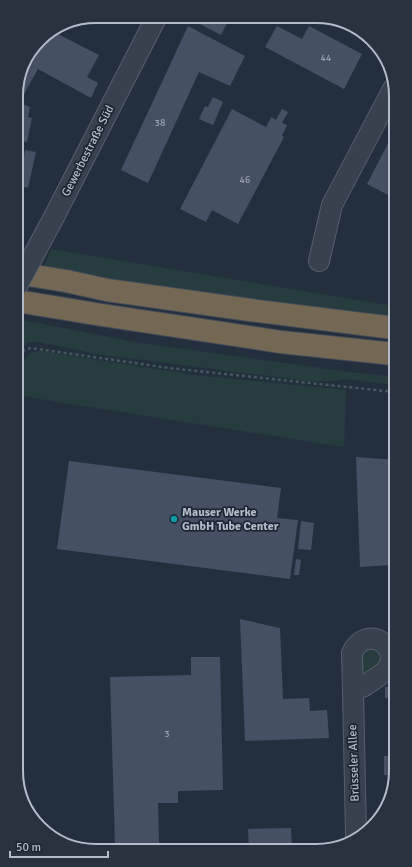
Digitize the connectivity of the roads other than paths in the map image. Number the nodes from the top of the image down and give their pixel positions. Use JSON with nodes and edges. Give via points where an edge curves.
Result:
{"nodes":[{"id":1,"x":153,"y":23,"type":"edge"},
{"id":2,"x":389,"y":97,"type":"edge"},
{"id":3,"x":319,"y":261,"type":"dead end"},
{"id":4,"x":23,"y":274,"type":"edge"},
{"id":5,"x":23,"y":275,"type":"edge"},
{"id":6,"x":23,"y":302,"type":"edge"},
{"id":7,"x":389,"y":327,"type":"edge"},
{"id":8,"x":389,"y":353,"type":"edge"},
{"id":9,"x":353,"y":690,"type":"dead end"},
{"id":10,"x":356,"y":832,"type":"edge"}],
"edges":[{"from":1,"to":5,"type":"street","name":"Gewerbestraße Süd","bridge":true},
{"from":2,"to":3,"type":"street","via":[[332,205]]},
{"from":4,"to":7,"type":"highway","via":[[123,292]]},
{"from":6,"to":8,"type":"highway","via":[[281,342]]},
{"from":9,"to":10,"type":"street","name":"Brüsseler Allee"}]}
